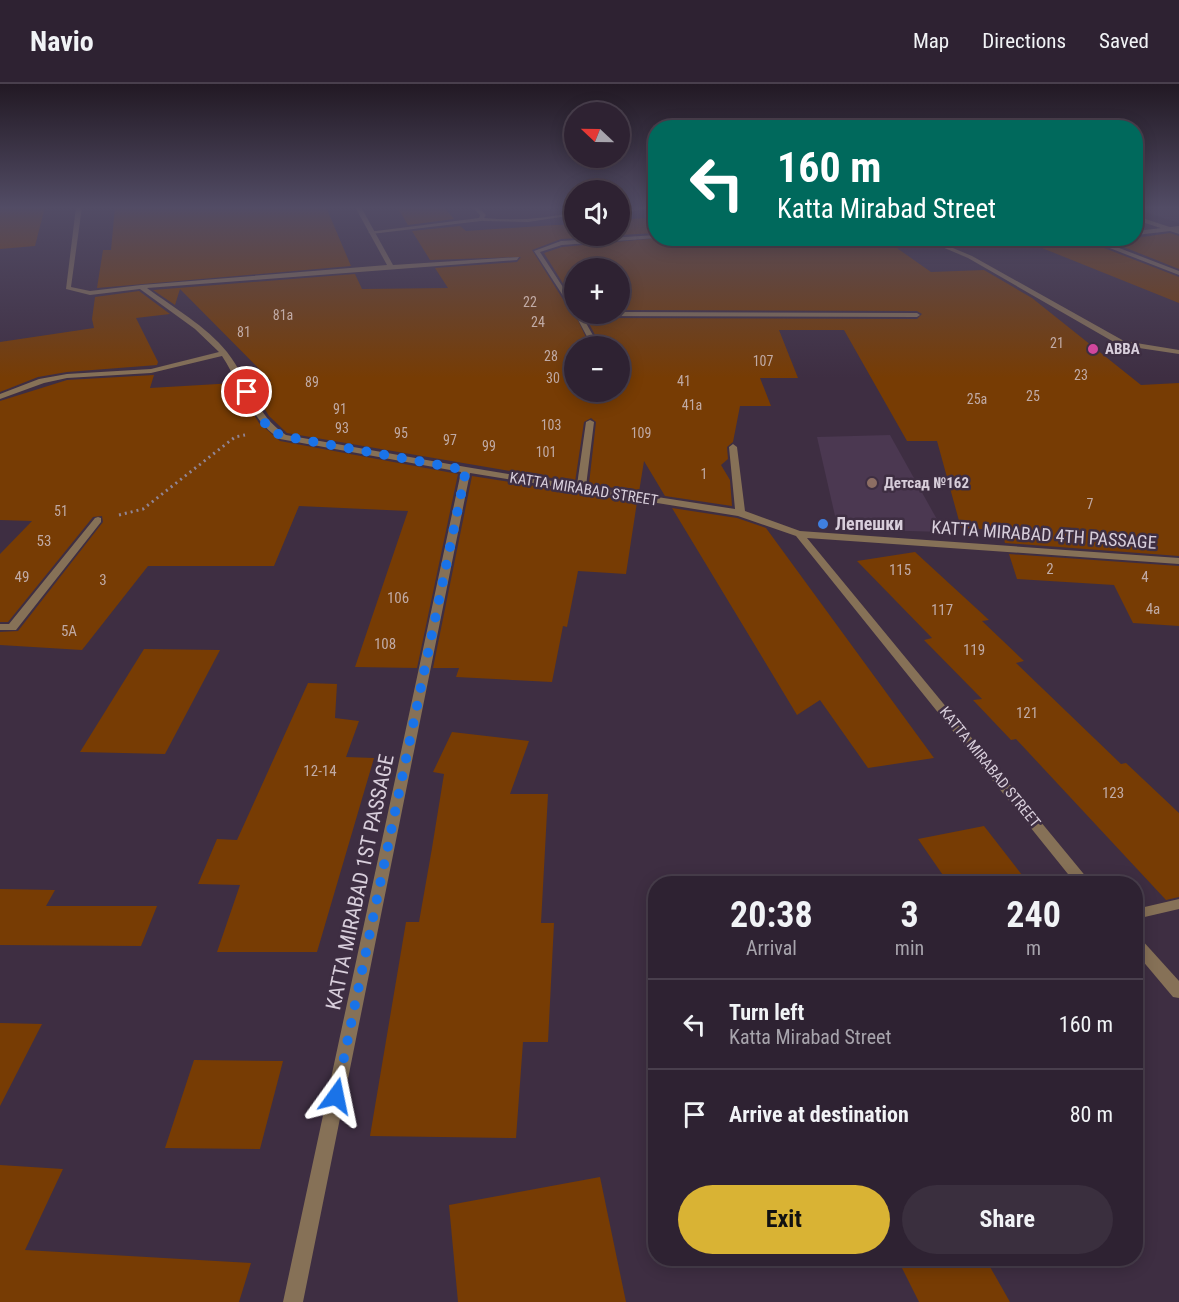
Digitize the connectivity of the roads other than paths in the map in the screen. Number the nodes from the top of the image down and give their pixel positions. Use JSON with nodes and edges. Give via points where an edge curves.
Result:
{"nodes":[{"id":1,"x":71,"y":264,"type":"edge"},
{"id":2,"x":389,"y":264,"type":"edge"},
{"id":3,"x":435,"y":264,"type":"edge"},
{"id":4,"x":545,"y":264,"type":"edge"},
{"id":5,"x":982,"y":264,"type":"edge"},
{"id":6,"x":1155,"y":264,"type":"edge"},
{"id":7,"x":391,"y":267,"type":"junction"},
{"id":8,"x":1179,"y":273,"type":"edge"},
{"id":9,"x":141,"y":287,"type":"junction"},
{"id":10,"x":564,"y":293,"type":"edge"},
{"id":11,"x":630,"y":314,"type":"edge"},
{"id":12,"x":917,"y":315,"type":"dead end"},
{"id":13,"x":1179,"y":352,"type":"edge"},
{"id":14,"x":224,"y":353,"type":"junction"},
{"id":15,"x":0,"y":397,"type":"edge"},
{"id":16,"x":590,"y":422,"type":"dead end"},
{"id":17,"x":733,"y":447,"type":"dead end"},
{"id":18,"x":466,"y":470,"type":"junction"},
{"id":19,"x":581,"y":489,"type":"junction"},
{"id":20,"x":740,"y":513,"type":"junction"},
{"id":21,"x":98,"y":520,"type":"road end"},
{"id":22,"x":799,"y":534,"type":"junction"},
{"id":23,"x":1179,"y":561,"type":"edge"},
{"id":24,"x":0,"y":627,"type":"edge"},
{"id":25,"x":1078,"y":876,"type":"edge"},
{"id":26,"x":1179,"y":904,"type":"edge"},
{"id":27,"x":1143,"y":912,"type":"edge"},
{"id":28,"x":1143,"y":951,"type":"edge"},
{"id":29,"x":1179,"y":992,"type":"edge"},
{"id":30,"x":293,"y":1302,"type":"edge"}],
"edges":[{"from":1,"to":9,"type":"street","via":[[68,288],[90,293]]},
{"from":2,"to":7,"type":"street"},
{"from":3,"to":7,"type":"street"},
{"from":4,"to":10,"type":"street"},
{"from":5,"to":13,"type":"street","via":[[1122,343]]},
{"from":6,"to":8,"type":"street"},
{"from":7,"to":9,"type":"street"},
{"from":9,"to":14,"type":"street"},
{"from":11,"to":12,"type":"street"},
{"from":14,"to":15,"type":"street","via":[[151,371],[50,379]]},
{"from":14,"to":18,"type":"street","name":"KATTA MIRABAD STREET","via":[[269,430],[302,441]]},
{"from":16,"to":19,"type":"street"},
{"from":17,"to":20,"type":"street"},
{"from":18,"to":19,"type":"street","name":"KATTA MIRABAD STREET"},
{"from":18,"to":30,"type":"street","name":"KATTA MIRABAD 1ST PASSAGE"},
{"from":19,"to":20,"type":"street","name":"KATTA MIRABAD STREET"},
{"from":20,"to":22,"type":"street","name":"KATTA MIRABAD STREET"},
{"from":21,"to":24,"type":"street","via":[[12,627]]},
{"from":22,"to":23,"type":"street","name":"KATTA MIRABAD 4TH PASSAGE"},
{"from":22,"to":25,"type":"street","name":"KATTA MIRABAD STREET"},
{"from":26,"to":27,"type":"street"},
{"from":28,"to":29,"type":"street"}]}
